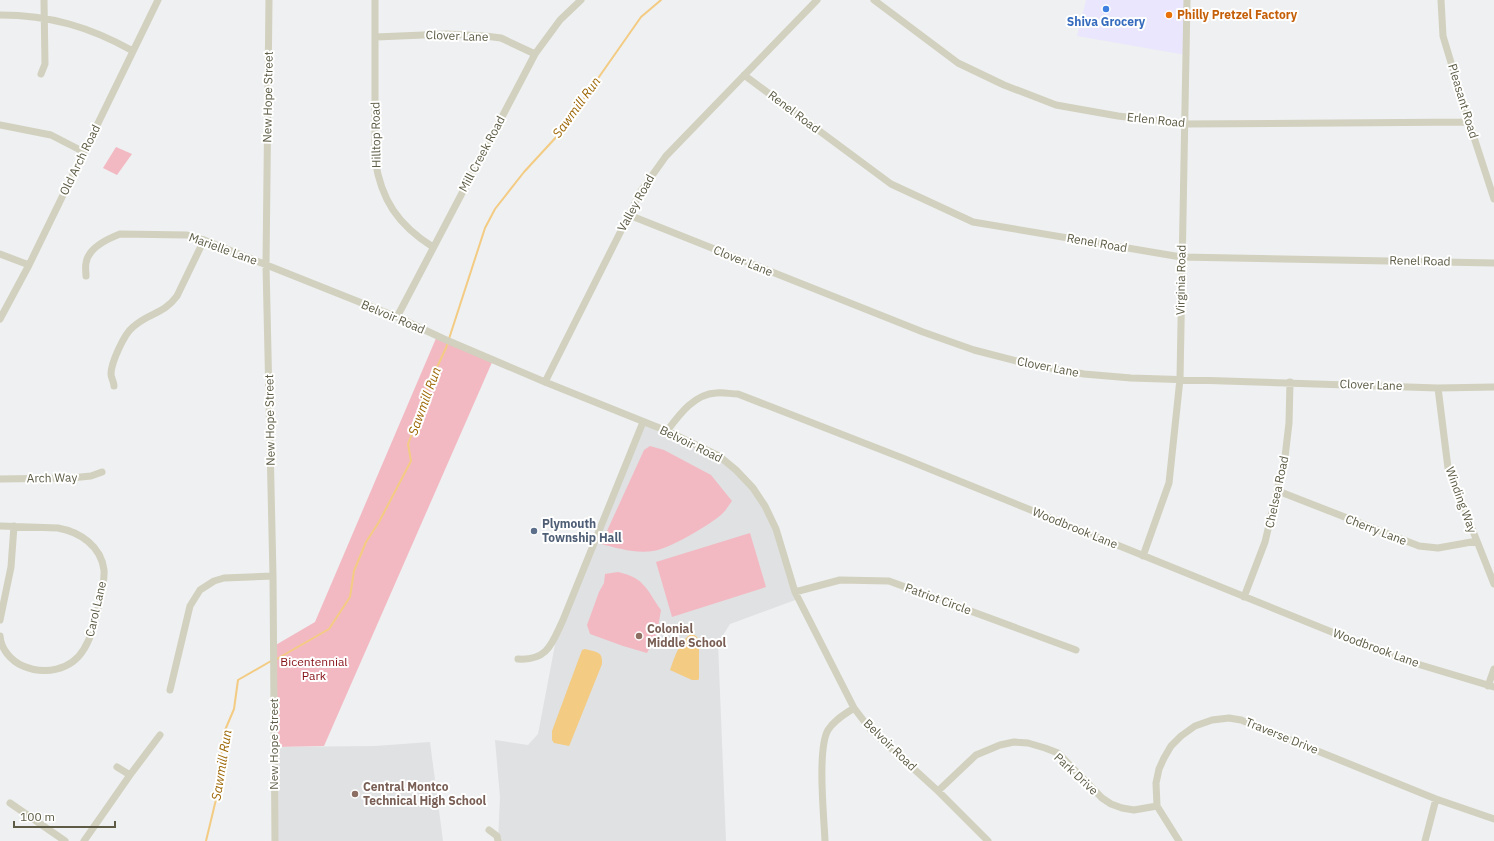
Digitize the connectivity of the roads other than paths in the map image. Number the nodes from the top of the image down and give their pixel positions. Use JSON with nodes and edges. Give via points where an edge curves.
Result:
{"nodes":[{"id":1,"x":44,"y":0,"type":"edge"},
{"id":2,"x":158,"y":0,"type":"edge"},
{"id":3,"x":269,"y":0,"type":"edge"},
{"id":4,"x":376,"y":0,"type":"edge"},
{"id":5,"x":581,"y":0,"type":"edge"},
{"id":6,"x":816,"y":0,"type":"edge"},
{"id":7,"x":874,"y":0,"type":"edge"},
{"id":8,"x":1187,"y":0,"type":"edge"},
{"id":9,"x":1441,"y":0,"type":"edge"},
{"id":10,"x":0,"y":15,"type":"edge"},
{"id":11,"x":44,"y":18,"type":"junction"},
{"id":12,"x":376,"y":37,"type":"junction"},
{"id":13,"x":134,"y":51,"type":"junction"},
{"id":14,"x":535,"y":54,"type":"junction"},
{"id":15,"x":42,"y":74,"type":"dead end"},
{"id":16,"x":744,"y":75,"type":"junction"},
{"id":17,"x":1469,"y":122,"type":"junction"},
{"id":18,"x":1185,"y":124,"type":"junction"},
{"id":19,"x":0,"y":125,"type":"edge"},
{"id":20,"x":84,"y":152,"type":"junction"},
{"id":21,"x":1494,"y":200,"type":"edge"},
{"id":22,"x":629,"y":215,"type":"junction"},
{"id":23,"x":204,"y":240,"type":"junction"},
{"id":24,"x":433,"y":247,"type":"junction"},
{"id":25,"x":0,"y":254,"type":"edge"},
{"id":26,"x":1181,"y":257,"type":"junction"},
{"id":27,"x":1494,"y":263,"type":"edge"},
{"id":28,"x":29,"y":264,"type":"junction"},
{"id":29,"x":266,"y":265,"type":"junction"},
{"id":30,"x":86,"y":276,"type":"dead end"},
{"id":31,"x":396,"y":317,"type":"junction"},
{"id":32,"x":0,"y":319,"type":"edge"},
{"id":33,"x":1180,"y":379,"type":"junction"},
{"id":34,"x":545,"y":382,"type":"junction"},
{"id":35,"x":1290,"y":382,"type":"junction"},
{"id":36,"x":114,"y":386,"type":"dead end"},
{"id":37,"x":1494,"y":387,"type":"edge"},
{"id":38,"x":1438,"y":388,"type":"junction"},
{"id":39,"x":643,"y":422,"type":"junction"},
{"id":40,"x":667,"y":431,"type":"junction"},
{"id":41,"x":102,"y":472,"type":"dead end"},
{"id":42,"x":0,"y":479,"type":"edge"},
{"id":43,"x":1278,"y":491,"type":"junction"},
{"id":44,"x":0,"y":526,"type":"edge"},
{"id":45,"x":14,"y":526,"type":"junction"},
{"id":46,"x":1477,"y":541,"type":"junction"},
{"id":47,"x":1143,"y":556,"type":"junction"},
{"id":48,"x":273,"y":576,"type":"junction"},
{"id":49,"x":1494,"y":584,"type":"edge"},
{"id":50,"x":795,"y":592,"type":"junction"},
{"id":51,"x":1244,"y":597,"type":"junction"},
{"id":52,"x":0,"y":620,"type":"edge"},
{"id":53,"x":0,"y":636,"type":"edge"},
{"id":54,"x":2,"y":650,"type":"edge"},
{"id":55,"x":1076,"y":650,"type":"dead end"},
{"id":56,"x":518,"y":659,"type":"dead end"},
{"id":57,"x":1494,"y":669,"type":"edge"},
{"id":58,"x":1491,"y":686,"type":"edge"},
{"id":59,"x":170,"y":690,"type":"dead end"},
{"id":60,"x":854,"y":708,"type":"junction"},
{"id":61,"x":160,"y":735,"type":"dead end"},
{"id":62,"x":117,"y":767,"type":"dead end"},
{"id":63,"x":130,"y":775,"type":"junction"},
{"id":64,"x":938,"y":791,"type":"junction"},
{"id":65,"x":1436,"y":799,"type":"junction"},
{"id":66,"x":10,"y":803,"type":"dead end"},
{"id":67,"x":1157,"y":806,"type":"junction"},
{"id":68,"x":1494,"y":819,"type":"edge"},
{"id":69,"x":490,"y":830,"type":"dead end"},
{"id":70,"x":64,"y":841,"type":"edge"},
{"id":71,"x":84,"y":841,"type":"edge"},
{"id":72,"x":275,"y":841,"type":"edge"},
{"id":73,"x":498,"y":841,"type":"edge"},
{"id":74,"x":824,"y":841,"type":"edge"},
{"id":75,"x":988,"y":841,"type":"edge"},
{"id":76,"x":1179,"y":841,"type":"edge"},
{"id":77,"x":1425,"y":841,"type":"edge"}],
"edges":[{"from":1,"to":11,"type":"street"},
{"from":2,"to":13,"type":"street","name":"Old Arch Road"},
{"from":3,"to":29,"type":"street","name":"New Hope Street"},
{"from":4,"to":12,"type":"street","name":"Hilltop Road"},
{"from":5,"to":14,"type":"street","name":"Mill Creek Road","via":[[560,20]]},
{"from":6,"to":16,"type":"street","name":"Valley Road"},
{"from":7,"to":18,"type":"street","name":"Erlen Road","via":[[958,63],[1004,85],[1056,105]]},
{"from":8,"to":18,"type":"street","name":"Virginia Road"},
{"from":9,"to":17,"type":"street","name":"Pleasant Road","via":[[1443,36]]},
{"from":10,"to":11,"type":"street"},
{"from":11,"to":13,"type":"street","via":[[99,33]]},
{"from":11,"to":15,"type":"street","via":[[46,64]]},
{"from":12,"to":14,"type":"street","name":"Clover Lane","via":[[447,34],[485,36],[501,38]]},
{"from":12,"to":24,"type":"street","name":"Hilltop Road","via":[[375,159],[378,177],[384,197],[394,213],[416,237]]},
{"from":13,"to":20,"type":"street","name":"Old Arch Road"},
{"from":14,"to":24,"type":"street","name":"Mill Creek Road"},
{"from":16,"to":22,"type":"street","name":"Valley Road","via":[[666,156],[641,191]]},
{"from":16,"to":26,"type":"street","name":"Renel Road","via":[[891,184],[973,222]]},
{"from":17,"to":18,"type":"street","name":"Erlen Road"},
{"from":17,"to":21,"type":"street","name":"Pleasant Road"},
{"from":18,"to":26,"type":"street","name":"Virginia Road"},
{"from":19,"to":20,"type":"street","via":[[51,136]]},
{"from":20,"to":28,"type":"street","name":"Old Arch Road"},
{"from":22,"to":33,"type":"street","name":"Clover Lane","via":[[974,350],[1028,364],[1084,374]]},
{"from":22,"to":34,"type":"street","name":"Valley Road"},
{"from":23,"to":29,"type":"street","name":"Marielle Lane"},
{"from":23,"to":30,"type":"street","name":"Marielle Lane","via":[[187,235],[120,234],[95,248],[86,262]]},
{"from":23,"to":36,"type":"street","via":[[172,304],[132,327],[124,338],[111,374]]},
{"from":24,"to":31,"type":"street","name":"Mill Creek Road"},
{"from":25,"to":28,"type":"street"},
{"from":26,"to":27,"type":"street","name":"Renel Road"},
{"from":26,"to":33,"type":"street","name":"Virginia Road"},
{"from":28,"to":32,"type":"street","name":"Old Arch Road"},
{"from":29,"to":31,"type":"street","name":"Belvoir Road"},
{"from":29,"to":48,"type":"street","name":"New Hope Street"},
{"from":31,"to":34,"type":"street","name":"Belvoir Road"},
{"from":33,"to":35,"type":"street","name":"Clover Lane"},
{"from":33,"to":47,"type":"street","name":"Virginia Road","via":[[1169,483]]},
{"from":34,"to":39,"type":"street","name":"Belvoir Road"},
{"from":35,"to":38,"type":"street","name":"Clover Lane"},
{"from":35,"to":43,"type":"street","name":"Chelsea Road","via":[[1288,430]]},
{"from":37,"to":38,"type":"street","name":"Clover Lane"},
{"from":38,"to":46,"type":"street","name":"Winding Way","via":[[1448,468]]},
{"from":39,"to":40,"type":"street","name":"Belvoir Road"},
{"from":39,"to":56,"type":"street","via":[[552,642],[539,657],[530,660]]},
{"from":40,"to":47,"type":"street","name":"Woodbrook Lane","via":[[682,411],[702,396],[715,393],[738,394]]},
{"from":40,"to":50,"type":"street","name":"Belvoir Road","via":[[719,456],[753,488],[776,529]]},
{"from":41,"to":42,"type":"street","name":"Arch Way","via":[[71,478]]},
{"from":43,"to":46,"type":"street","name":"Cherry Lane","via":[[1419,546],[1438,548]]},
{"from":43,"to":51,"type":"street","name":"Chelsea Road","via":[[1266,542]]},
{"from":44,"to":45,"type":"street","name":"Carol Lane"},
{"from":45,"to":52,"type":"street","via":[[11,567]]},
{"from":45,"to":54,"type":"street","name":"Carol Lane","via":[[58,528],[80,535],[100,557],[104,572],[88,642],[75,660],[60,668],[39,671],[16,663]]},
{"from":46,"to":49,"type":"street","name":"Winding Way"},
{"from":47,"to":51,"type":"street","name":"Woodbrook Lane"},
{"from":48,"to":59,"type":"street","via":[[224,578],[200,590],[190,606]]},
{"from":48,"to":72,"type":"street","name":"New Hope Street"},
{"from":50,"to":55,"type":"street","name":"Patriot Circle","via":[[840,580],[890,581]]},
{"from":50,"to":60,"type":"street","name":"Belvoir Road"},
{"from":51,"to":58,"type":"street","name":"Woodbrook Lane","via":[[1354,641]]},
{"from":53,"to":54,"type":"street","name":"Carol Lane"},
{"from":57,"to":58,"type":"street"},
{"from":60,"to":64,"type":"street","name":"Belvoir Road","via":[[870,729]]},
{"from":60,"to":74,"type":"street","via":[[828,730],[824,742]]},
{"from":61,"to":63,"type":"street"},
{"from":62,"to":63,"type":"street"},
{"from":63,"to":71,"type":"street"},
{"from":64,"to":67,"type":"street","name":"Park Drive","via":[[976,755],[1014,742],[1028,743],[1058,753],[1111,804],[1134,810]]},
{"from":64,"to":75,"type":"street","name":"Belvoir Road"},
{"from":65,"to":67,"type":"street","name":"Traverse Drive","via":[[1241,720],[1229,718],[1195,726],[1171,746],[1159,769],[1156,783]]},
{"from":65,"to":68,"type":"street","name":"Traverse Drive"},
{"from":65,"to":77,"type":"street"},
{"from":66,"to":70,"type":"street"},
{"from":67,"to":76,"type":"street","name":"Traverse Drive"},
{"from":69,"to":73,"type":"street","via":[[497,836]]}]}
